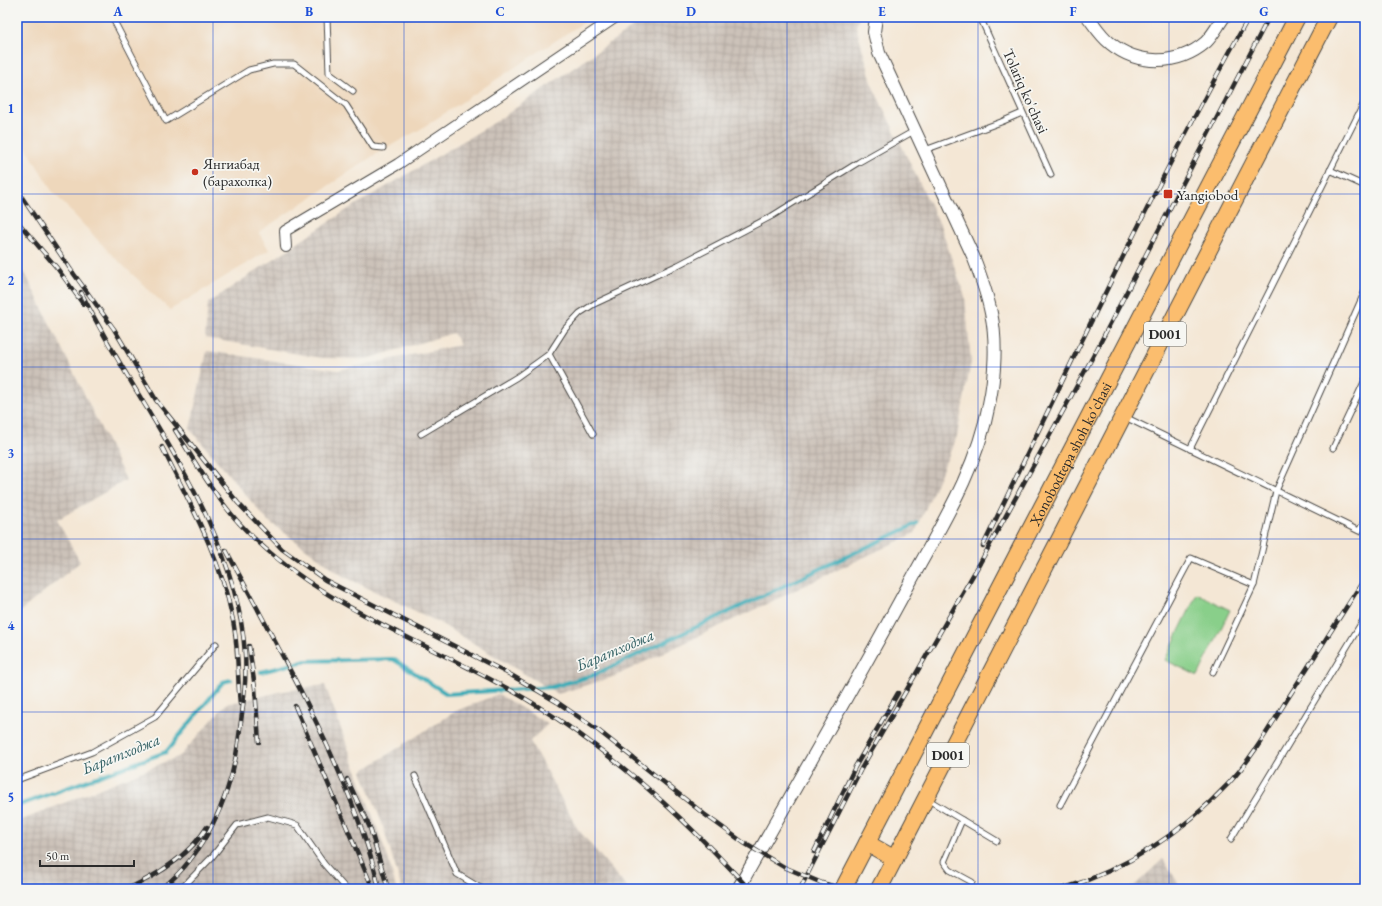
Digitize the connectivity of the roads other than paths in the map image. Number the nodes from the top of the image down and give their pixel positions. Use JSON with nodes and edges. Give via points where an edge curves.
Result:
{"nodes":[{"id":1,"x":112,"y":17,"type":"edge"},
{"id":2,"x":327,"y":17,"type":"edge"},
{"id":3,"x":344,"y":17,"type":"edge"},
{"id":4,"x":616,"y":17,"type":"edge"},
{"id":5,"x":876,"y":17,"type":"edge"},
{"id":6,"x":980,"y":17,"type":"edge"},
{"id":7,"x":1088,"y":17,"type":"edge"},
{"id":8,"x":1224,"y":17,"type":"edge"},
{"id":9,"x":1296,"y":17,"type":"edge"},
{"id":10,"x":1329,"y":17,"type":"edge"},
{"id":11,"x":353,"y":91,"type":"dead end"},
{"id":12,"x":1365,"y":101,"type":"edge"},
{"id":13,"x":1022,"y":113,"type":"junction"},
{"id":14,"x":914,"y":131,"type":"junction"},
{"id":15,"x":383,"y":148,"type":"dead end"},
{"id":16,"x":924,"y":150,"type":"junction"},
{"id":17,"x":1330,"y":170,"type":"junction"},
{"id":18,"x":1051,"y":175,"type":"dead end"},
{"id":19,"x":1365,"y":186,"type":"edge"},
{"id":20,"x":286,"y":247,"type":"dead end"},
{"id":21,"x":1365,"y":291,"type":"edge"},
{"id":22,"x":549,"y":354,"type":"junction"},
{"id":23,"x":1365,"y":380,"type":"edge"},
{"id":24,"x":1123,"y":416,"type":"junction"},
{"id":25,"x":421,"y":434,"type":"dead end"},
{"id":26,"x":593,"y":434,"type":"dead end"},
{"id":27,"x":1333,"y":448,"type":"dead end"},
{"id":28,"x":1190,"y":449,"type":"junction"},
{"id":29,"x":1276,"y":491,"type":"junction"},
{"id":30,"x":1365,"y":520,"type":"edge"},
{"id":31,"x":1254,"y":585,"type":"junction"},
{"id":32,"x":1365,"y":617,"type":"edge"},
{"id":33,"x":216,"y":644,"type":"dead end"},
{"id":34,"x":1213,"y":672,"type":"dead end"},
{"id":35,"x":415,"y":776,"type":"dead end"},
{"id":36,"x":17,"y":780,"type":"edge"},
{"id":37,"x":926,"y":798,"type":"junction"},
{"id":38,"x":1060,"y":805,"type":"dead end"},
{"id":39,"x":962,"y":820,"type":"junction"},
{"id":40,"x":1231,"y":839,"type":"dead end"},
{"id":41,"x":997,"y":841,"type":"dead end"},
{"id":42,"x":866,"y":843,"type":"junction"},
{"id":43,"x":895,"y":858,"type":"junction"},
{"id":44,"x":972,"y":882,"type":"dead end"},
{"id":45,"x":181,"y":889,"type":"edge"},
{"id":46,"x":346,"y":889,"type":"edge"},
{"id":47,"x":482,"y":889,"type":"edge"},
{"id":48,"x":738,"y":889,"type":"edge"},
{"id":49,"x":843,"y":889,"type":"edge"},
{"id":50,"x":879,"y":889,"type":"edge"}],
"edges":[{"from":1,"to":15,"type":"lane","via":[[166,121],[249,70],[273,64],[294,64],[346,106],[373,147]]},
{"from":2,"to":3,"type":"lane"},
{"from":2,"to":11,"type":"lane","via":[[329,73]]},
{"from":4,"to":20,"type":"street","via":[[398,164],[285,231]]},
{"from":5,"to":14,"type":"street","via":[[874,32],[878,49]]},
{"from":6,"to":13,"type":"lane","name":"Tolariq ko'chasi"},
{"from":7,"to":8,"type":"street","via":[[1104,38],[1117,48],[1138,58],[1155,61],[1174,59],[1199,47]]},
{"from":9,"to":42,"type":"highway","name":"Xonobodtepa shoh ko'chasi","number":"D001"},
{"from":10,"to":24,"type":"highway","name":"Xonobodtepa shoh ko'chasi","number":"D001"},
{"from":12,"to":17,"type":"lane"},
{"from":13,"to":16,"type":"lane"},
{"from":13,"to":18,"type":"lane","name":"Tolariq ko'chasi"},
{"from":14,"to":16,"type":"street"},
{"from":14,"to":22,"type":"lane","via":[[772,216],[678,265],[594,304],[580,313],[565,329]]},
{"from":16,"to":48,"type":"street","via":[[973,256],[991,314],[994,338],[992,375],[990,402],[983,430],[966,480]]},
{"from":17,"to":19,"type":"lane"},
{"from":17,"to":28,"type":"lane"},
{"from":21,"to":29,"type":"lane"},
{"from":22,"to":25,"type":"lane","via":[[517,377]]},
{"from":22,"to":26,"type":"lane"},
{"from":23,"to":27,"type":"lane"},
{"from":24,"to":28,"type":"lane"},
{"from":24,"to":37,"type":"highway","name":"Xonobodtepa shoh ko'chasi","number":"D001"},
{"from":28,"to":29,"type":"lane"},
{"from":29,"to":30,"type":"lane","via":[[1359,531]]},
{"from":29,"to":31,"type":"lane"},
{"from":31,"to":34,"type":"lane"},
{"from":31,"to":38,"type":"lane","via":[[1191,558]]},
{"from":32,"to":40,"type":"lane"},
{"from":33,"to":36,"type":"lane","via":[[155,717],[92,752]]},
{"from":35,"to":47,"type":"lane","via":[[457,874]]},
{"from":37,"to":39,"type":"lane"},
{"from":37,"to":43,"type":"highway","name":"Xonobodtepa shoh ko'chasi","number":"D001"},
{"from":39,"to":41,"type":"lane"},
{"from":39,"to":44,"type":"lane","via":[[944,862],[950,870]]},
{"from":42,"to":43,"type":"highway"},
{"from":42,"to":49,"type":"highway","name":"Xonobodtepa shoh ko'chasi","number":"D001"},
{"from":43,"to":50,"type":"highway","name":"Xonobodtepa shoh ko'chasi","number":"D001"},
{"from":45,"to":46,"type":"lane","via":[[212,857],[237,825],[268,817],[298,825],[324,864]]}]}
